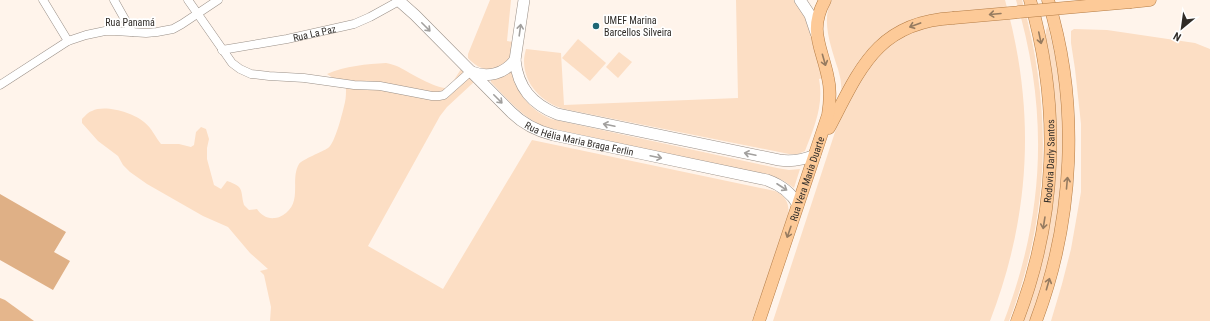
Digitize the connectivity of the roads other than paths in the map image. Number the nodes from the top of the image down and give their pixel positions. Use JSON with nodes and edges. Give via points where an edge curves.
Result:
{"nodes":[{"id":1,"x":44,"y":0,"type":"edge"},
{"id":2,"x":114,"y":0,"type":"edge"},
{"id":3,"x":188,"y":0,"type":"edge"},
{"id":4,"x":218,"y":0,"type":"edge"},
{"id":5,"x":399,"y":0,"type":"edge"},
{"id":6,"x":524,"y":0,"type":"edge"},
{"id":7,"x":800,"y":0,"type":"edge"},
{"id":8,"x":825,"y":0,"type":"edge"},
{"id":9,"x":1030,"y":0,"type":"edge"},
{"id":10,"x":1048,"y":0,"type":"edge"},
{"id":11,"x":1150,"y":0,"type":"edge"},
{"id":12,"x":197,"y":13,"type":"junction"},
{"id":13,"x":132,"y":32,"type":"junction"},
{"id":14,"x":816,"y":34,"type":"junction"},
{"id":15,"x":68,"y":40,"type":"junction"},
{"id":16,"x":222,"y":50,"type":"junction"},
{"id":17,"x":515,"y":60,"type":"junction"},
{"id":18,"x":471,"y":72,"type":"junction"},
{"id":19,"x":0,"y":85,"type":"edge"},
{"id":20,"x":815,"y":155,"type":"junction"},
{"id":21,"x":798,"y":205,"type":"junction"},
{"id":22,"x":759,"y":321,"type":"edge"},
{"id":23,"x":1017,"y":321,"type":"edge"},
{"id":24,"x":1036,"y":321,"type":"edge"}],
"edges":[{"from":1,"to":15,"type":"street"},
{"from":2,"to":13,"type":"street"},
{"from":3,"to":12,"type":"street"},
{"from":4,"to":12,"type":"street","name":"Rua Panamá"},
{"from":5,"to":16,"type":"street","name":"Rua La Paz","via":[[354,24]]},
{"from":5,"to":18,"type":"street","name":"Rua Hélia Maria Braga Ferlin","one_way":true},
{"from":17,"to":6,"type":"street","one_way":true},
{"from":7,"to":14,"type":"street","name":"Rua Vera Maria Duarte","via":[[810,15]]},
{"from":8,"to":14,"type":"main road","name":"Rua Vera Maria Duarte","via":[[818,17]]},
{"from":9,"to":23,"type":"main road","name":"Rodovia Darly Santos","one_way":true,"via":[[1046,74],[1051,154],[1042,232],[1032,278]]},
{"from":24,"to":10,"type":"main road","name":"Rodovia Darly Santos","one_way":true,"via":[[1051,276],[1060,236],[1068,154],[1064,72]]},
{"from":11,"to":20,"type":"main road","one_way":true,"bridge":true,"via":[[930,20],[909,27],[890,38],[874,52],[856,76]]},
{"from":12,"to":13,"type":"street","name":"Rua Panamá","via":[[173,29],[146,33]]},
{"from":12,"to":16,"type":"street"},
{"from":13,"to":15,"type":"street","name":"Rua Panamá","via":[[105,31]]},
{"from":14,"to":20,"type":"main road","name":"Rua Vera Maria Duarte","one_way":true,"via":[[829,79],[830,94],[828,115]]},
{"from":15,"to":19,"type":"street","name":"Rua Panamá"},
{"from":16,"to":18,"type":"street","via":[[232,63],[251,74],[380,86],[432,96],[444,94]]},
{"from":17,"to":18,"type":"street","via":[[503,71],[493,75]]},
{"from":20,"to":17,"type":"street","name":"Rua Hélia Maria Braga Ferlin","one_way":true,"via":[[795,161],[779,160],[557,114],[542,107],[529,96],[518,76]]},
{"from":18,"to":21,"type":"street","name":"Rua Hélia Maria Braga Ferlin","one_way":true,"via":[[517,117],[537,130],[767,180],[786,190]]},
{"from":20,"to":21,"type":"main road","name":"Rua Vera Maria Duarte"},
{"from":21,"to":22,"type":"main road","name":"Rua Vera Maria Duarte","one_way":true}]}
